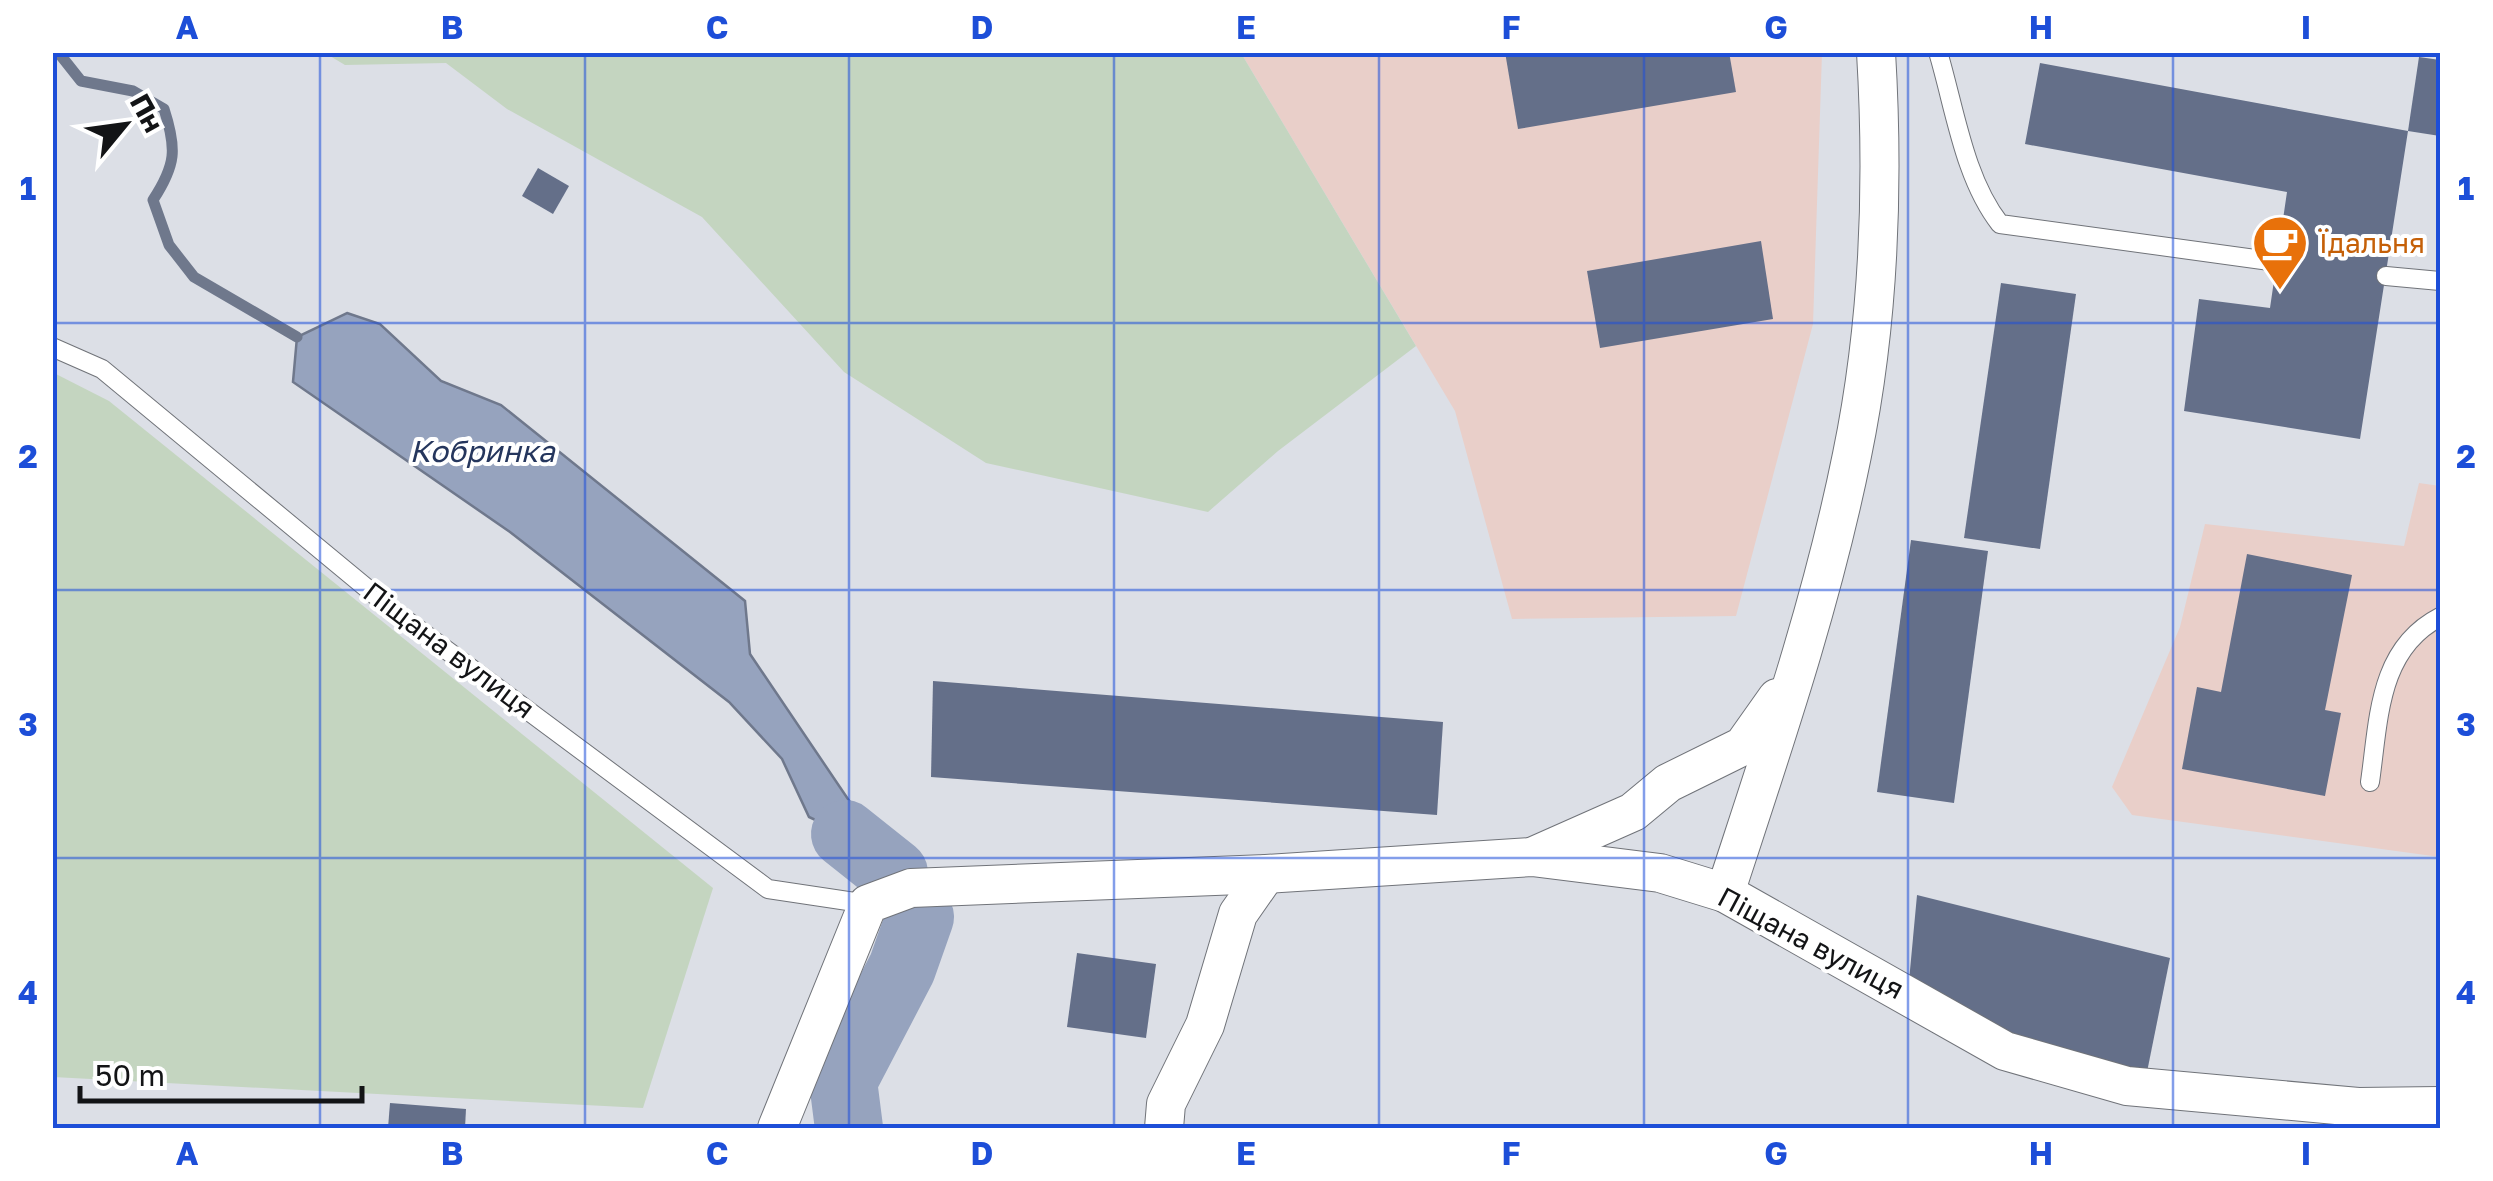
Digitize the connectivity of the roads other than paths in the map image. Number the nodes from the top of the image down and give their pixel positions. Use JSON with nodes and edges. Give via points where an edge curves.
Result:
{"nodes":[{"id":1,"x":1876,"y":52,"type":"edge"},
{"id":2,"x":1938,"y":52,"type":"edge"},
{"id":3,"x":2277,"y":262,"type":"dead end"},
{"id":4,"x":2386,"y":276,"type":"dead end"},
{"id":5,"x":2440,"y":281,"type":"edge"},
{"id":6,"x":52,"y":347,"type":"edge"},
{"id":7,"x":2440,"y":617,"type":"edge"},
{"id":8,"x":1799,"y":668,"type":"junction"},
{"id":9,"x":2370,"y":782,"type":"dead end"},
{"id":10,"x":1532,"y":857,"type":"junction"},
{"id":11,"x":1266,"y":874,"type":"junction"},
{"id":12,"x":1724,"y":894,"type":"junction"},
{"id":13,"x":868,"y":904,"type":"junction"},
{"id":14,"x":2440,"y":1106,"type":"edge"},
{"id":15,"x":776,"y":1128,"type":"edge"},
{"id":16,"x":1164,"y":1128,"type":"edge"}],
"edges":[{"from":1,"to":8,"type":"street","via":[[1876,278],[1853,453]]},
{"from":2,"to":3,"type":"lane","via":[[1972,170],[2000,224]]},
{"from":4,"to":5,"type":"lane"},
{"from":6,"to":13,"type":"lane","name":"Піщана вулиця","via":[[102,369],[398,614],[768,889]]},
{"from":7,"to":9,"type":"lane","via":[[2416,629],[2385,677]]},
{"from":8,"to":10,"type":"street","via":[[1743,746],[1668,783],[1633,812]]},
{"from":8,"to":12,"type":"street"},
{"from":10,"to":11,"type":"street","name":"Піщана вулиця"},
{"from":10,"to":12,"type":"street","name":"Піщана вулиця","via":[[1660,872]]},
{"from":11,"to":13,"type":"street","name":"Піщана вулиця","via":[[911,888]]},
{"from":11,"to":16,"type":"street","via":[[1238,914],[1205,1026],[1166,1104]]},
{"from":12,"to":14,"type":"street","name":"Піщана вулиця","via":[[2022,1056],[2127,1086],[2358,1107]]},
{"from":13,"to":15,"type":"street"}]}
